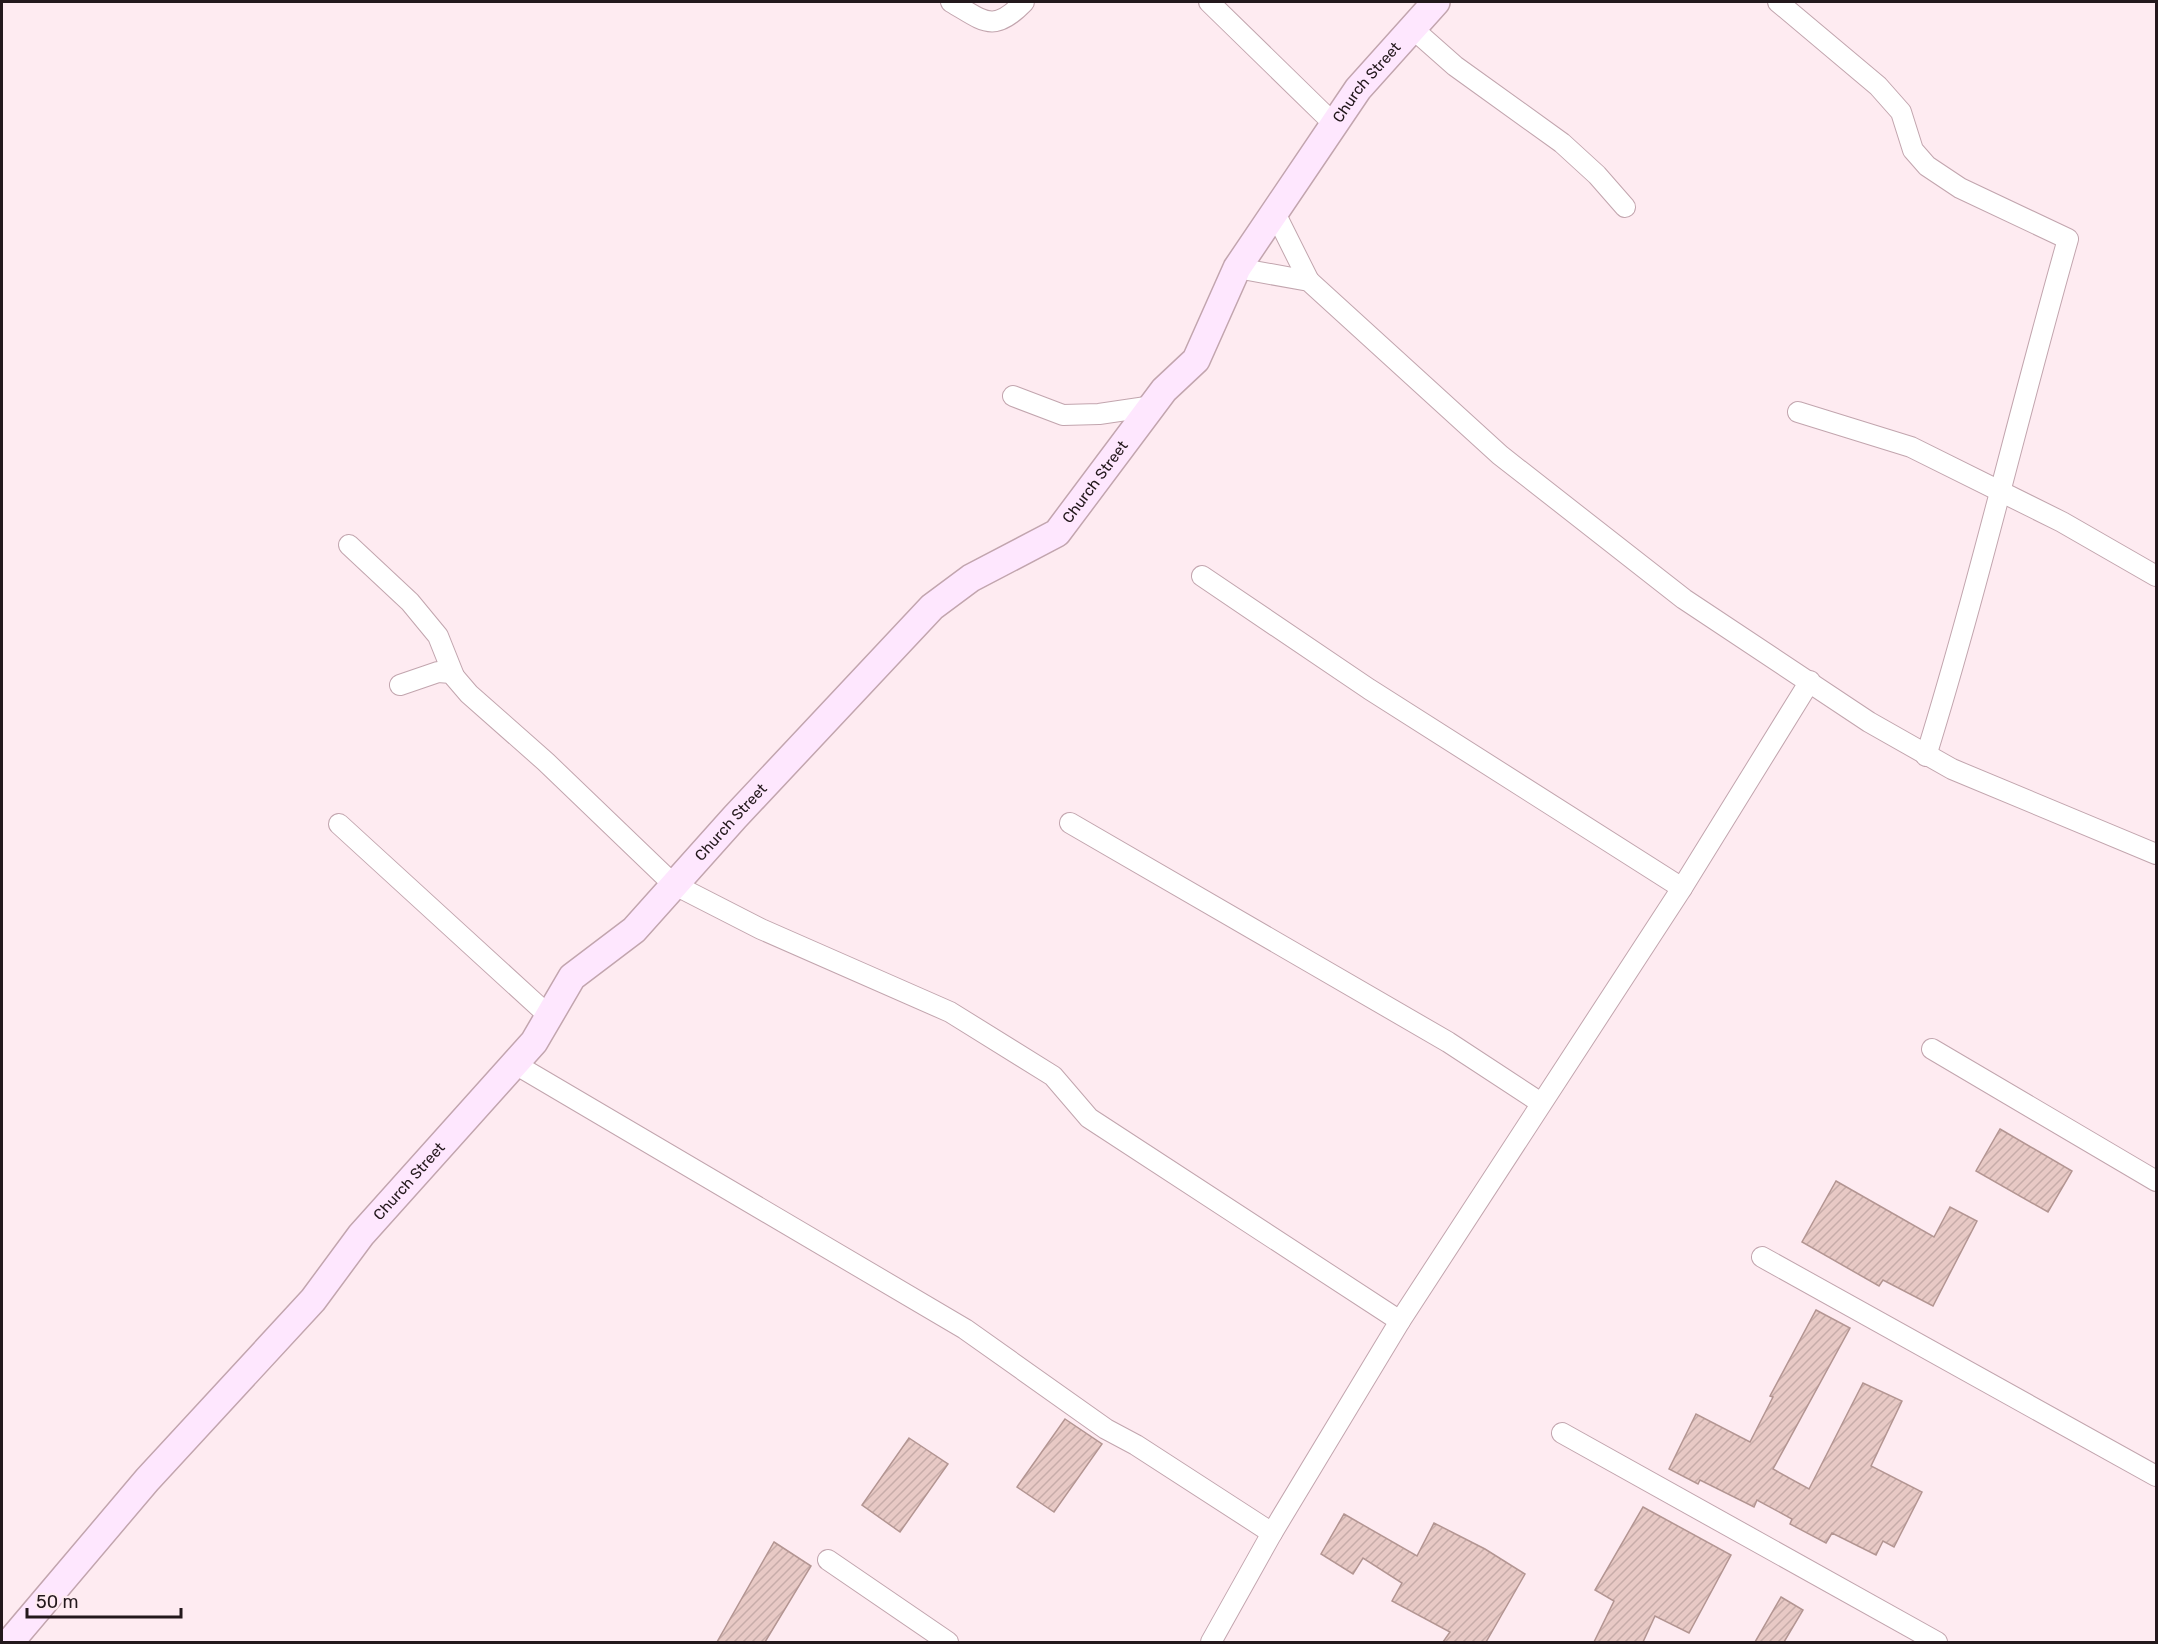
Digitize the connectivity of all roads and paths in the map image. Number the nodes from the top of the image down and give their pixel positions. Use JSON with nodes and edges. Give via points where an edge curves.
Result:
{"nodes":[{"id":1,"x":951,"y":2,"type":"edge"},
{"id":2,"x":1024,"y":2,"type":"edge"},
{"id":3,"x":1209,"y":2,"type":"edge"},
{"id":4,"x":1436,"y":2,"type":"edge"},
{"id":5,"x":1778,"y":2,"type":"edge"},
{"id":6,"x":1412,"y":28,"type":"junction"},
{"id":7,"x":1334,"y":124,"type":"junction"},
{"id":8,"x":1625,"y":207,"type":"dead end"},
{"id":9,"x":1275,"y":213,"type":"junction"},
{"id":10,"x":1237,"y":268,"type":"junction"},
{"id":11,"x":1309,"y":281,"type":"junction"},
{"id":12,"x":1013,"y":396,"type":"dead end"},
{"id":13,"x":1153,"y":406,"type":"junction"},
{"id":14,"x":1798,"y":412,"type":"dead end"},
{"id":15,"x":1998,"y":491,"type":"junction"},
{"id":16,"x":349,"y":545,"type":"dead end"},
{"id":17,"x":1202,"y":576,"type":"dead end"},
{"id":18,"x":2157,"y":576,"type":"edge"},
{"id":19,"x":454,"y":676,"type":"junction"},
{"id":20,"x":1810,"y":681,"type":"junction"},
{"id":21,"x":400,"y":685,"type":"dead end"},
{"id":22,"x":1926,"y":756,"type":"junction"},
{"id":23,"x":1070,"y":823,"type":"dead end"},
{"id":24,"x":339,"y":824,"type":"dead end"},
{"id":25,"x":2157,"y":854,"type":"edge"},
{"id":26,"x":673,"y":884,"type":"junction"},
{"id":27,"x":1682,"y":888,"type":"junction"},
{"id":28,"x":549,"y":1016,"type":"junction"},
{"id":29,"x":1932,"y":1050,"type":"dead end"},
{"id":30,"x":515,"y":1064,"type":"junction"},
{"id":31,"x":1541,"y":1103,"type":"junction"},
{"id":32,"x":2157,"y":1181,"type":"edge"},
{"id":33,"x":1762,"y":1257,"type":"dead end"},
{"id":34,"x":1400,"y":1321,"type":"junction"},
{"id":35,"x":1562,"y":1433,"type":"dead end"},
{"id":36,"x":2157,"y":1476,"type":"edge"},
{"id":37,"x":1272,"y":1533,"type":"junction"},
{"id":38,"x":828,"y":1560,"type":"dead end"},
{"id":39,"x":10,"y":1642,"type":"edge"},
{"id":40,"x":948,"y":1642,"type":"edge"},
{"id":41,"x":1211,"y":1642,"type":"edge"},
{"id":42,"x":1937,"y":1642,"type":"edge"}],
"edges":[{"from":1,"to":2,"type":"street","via":[[982,20],[997,23]]},
{"from":3,"to":7,"type":"street"},
{"from":4,"to":6,"type":"street","name":"Church Street"},
{"from":5,"to":15,"type":"street","via":[[1885,93],[1901,112],[1913,150],[1927,166],[1960,188],[2068,239],[2022,416]]},
{"from":6,"to":7,"type":"street","name":"Church Street","via":[[1358,89]]},
{"from":6,"to":8,"type":"street","via":[[1455,66],[1562,143]]},
{"from":7,"to":9,"type":"street","name":"Church Street"},
{"from":9,"to":10,"type":"street","name":"Church Street"},
{"from":9,"to":11,"type":"street"},
{"from":10,"to":11,"type":"street"},
{"from":10,"to":13,"type":"street","name":"Church Street","via":[[1196,360]]},
{"from":11,"to":20,"type":"street","via":[[1500,455],[1684,599]]},
{"from":12,"to":13,"type":"street","via":[[1063,416]]},
{"from":13,"to":26,"type":"street","name":"Church Street","via":[[1056,533],[971,578],[932,607]]},
{"from":14,"to":15,"type":"street","via":[[1911,447]]},
{"from":15,"to":18,"type":"street","via":[[2072,527]]},
{"from":15,"to":22,"type":"street"},
{"from":16,"to":19,"type":"street","via":[[410,602],[438,636]]},
{"from":17,"to":27,"type":"street","via":[[1369,689]]},
{"from":19,"to":21,"type":"street","via":[[448,671],[438,672]]},
{"from":19,"to":26,"type":"street"},
{"from":20,"to":22,"type":"street"},
{"from":20,"to":27,"type":"street"},
{"from":22,"to":25,"type":"street"},
{"from":23,"to":31,"type":"street","via":[[1448,1042]]},
{"from":24,"to":28,"type":"street"},
{"from":26,"to":28,"type":"street","name":"Church Street","via":[[634,930],[572,977]]},
{"from":26,"to":34,"type":"street","via":[[761,929],[950,1012],[1053,1076],[1089,1118]]},
{"from":27,"to":31,"type":"street"},
{"from":28,"to":30,"type":"street","name":"Church Street"},
{"from":29,"to":32,"type":"street"},
{"from":30,"to":37,"type":"street","via":[[965,1329],[1106,1429],[1136,1444]]},
{"from":30,"to":39,"type":"street","name":"Church Street","via":[[361,1235],[313,1300],[155,1472]]},
{"from":31,"to":34,"type":"street"},
{"from":33,"to":36,"type":"street"},
{"from":34,"to":37,"type":"street"},
{"from":35,"to":42,"type":"street"},
{"from":37,"to":41,"type":"street"},
{"from":38,"to":40,"type":"street"}]}
